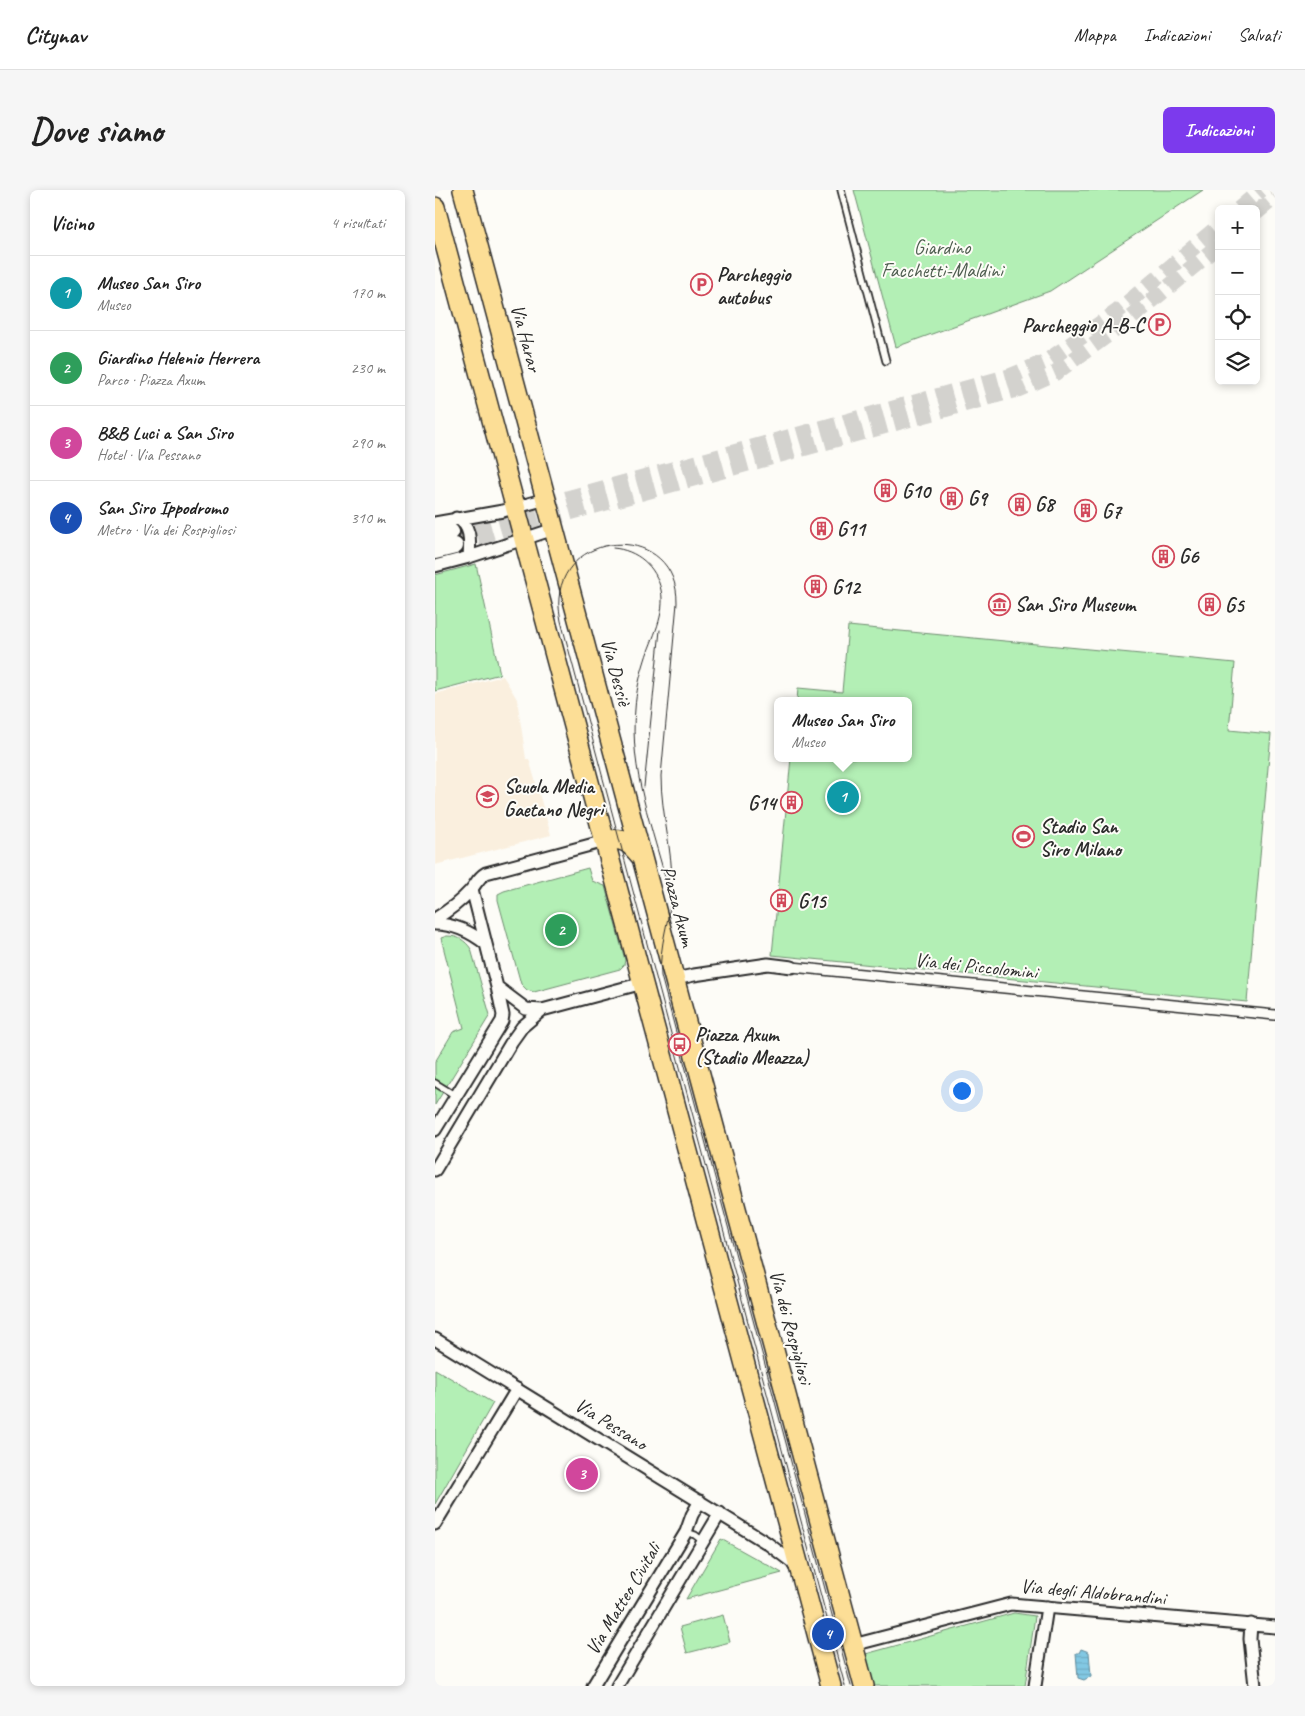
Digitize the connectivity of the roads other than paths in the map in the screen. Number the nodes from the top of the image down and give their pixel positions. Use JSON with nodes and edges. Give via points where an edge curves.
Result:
{"nodes":[{"id":1,"x":463,"y":190,"type":"edge"},
{"id":2,"x":841,"y":190,"type":"edge"},
{"id":3,"x":435,"y":207,"type":"edge"},
{"id":4,"x":494,"y":305,"type":"junction"},
{"id":5,"x":463,"y":313,"type":"junction"},
{"id":6,"x":886,"y":361,"type":"dead end"},
{"id":7,"x":546,"y":499,"type":"junction"},
{"id":8,"x":515,"y":507,"type":"junction"},
{"id":9,"x":435,"y":523,"type":"edge"},
{"id":10,"x":554,"y":529,"type":"junction"},
{"id":11,"x":449,"y":533,"type":"edge"},
{"id":12,"x":524,"y":538,"type":"junction"},
{"id":13,"x":435,"y":551,"type":"edge"},
{"id":14,"x":469,"y":557,"type":"junction"},
{"id":15,"x":435,"y":566,"type":"edge"},
{"id":16,"x":605,"y":840,"type":"junction"},
{"id":17,"x":642,"y":858,"type":"junction"},
{"id":18,"x":472,"y":889,"type":"junction"},
{"id":19,"x":435,"y":919,"type":"edge"},
{"id":20,"x":435,"y":924,"type":"edge"},
{"id":21,"x":486,"y":944,"type":"junction"},
{"id":22,"x":792,"y":967,"type":"joint"},
{"id":23,"x":675,"y":979,"type":"junction"},
{"id":24,"x":643,"y":983,"type":"junction"},
{"id":25,"x":497,"y":987,"type":"junction"},
{"id":26,"x":542,"y":1010,"type":"junction"},
{"id":27,"x":1275,"y":1015,"type":"edge"},
{"id":28,"x":435,"y":1083,"type":"edge"},
{"id":29,"x":456,"y":1096,"type":"junction"},
{"id":30,"x":435,"y":1130,"type":"edge"},
{"id":31,"x":435,"y":1170,"type":"edge"},
{"id":32,"x":435,"y":1339,"type":"edge"},
{"id":33,"x":517,"y":1389,"type":"junction"},
{"id":34,"x":700,"y":1501,"type":"junction"},
{"id":35,"x":720,"y":1514,"type":"junction"},
{"id":36,"x":435,"y":1524,"type":"edge"},
{"id":37,"x":789,"y":1526,"type":"junction"},
{"id":38,"x":686,"y":1532,"type":"junction"},
{"id":39,"x":704,"y":1542,"type":"junction"},
{"id":40,"x":767,"y":1543,"type":"junction"},
{"id":41,"x":803,"y":1578,"type":"junction"},
{"id":42,"x":1047,"y":1607,"type":"junction"},
{"id":43,"x":1251,"y":1624,"type":"junction"},
{"id":44,"x":1275,"y":1627,"type":"edge"},
{"id":45,"x":853,"y":1645,"type":"junction"},
{"id":46,"x":593,"y":1686,"type":"edge"},
{"id":47,"x":617,"y":1686,"type":"edge"},
{"id":48,"x":831,"y":1686,"type":"edge"},
{"id":49,"x":864,"y":1686,"type":"edge"},
{"id":50,"x":1035,"y":1686,"type":"edge"},
{"id":51,"x":1255,"y":1686,"type":"edge"}],
"edges":[{"from":1,"to":4,"type":"main road","name":"Via Harar"},
{"from":2,"to":6,"type":"lane"},
{"from":3,"to":5,"type":"main road"},
{"from":4,"to":5,"type":"main road"},
{"from":4,"to":7,"type":"main road","name":"Via Harar"},
{"from":5,"to":8,"type":"main road"},
{"from":7,"to":8,"type":"street"},
{"from":7,"to":10,"type":"main road","name":"Via Dessiè"},
{"from":8,"to":11,"type":"street","via":[[481,515]]},
{"from":8,"to":12,"type":"main road"},
{"from":9,"to":11,"type":"street"},
{"from":10,"to":12,"type":"street"},
{"from":10,"to":17,"type":"main road","name":"Via Dessiè"},
{"from":11,"to":13,"type":"main road"},
{"from":11,"to":14,"type":"street","via":[[462,520],[469,534]]},
{"from":12,"to":14,"type":"street"},
{"from":12,"to":16,"type":"main road"},
{"from":14,"to":15,"type":"street"},
{"from":16,"to":17,"type":"main road","name":"Piazza Axum","via":[[615,838],[630,843]]},
{"from":16,"to":18,"type":"street","name":"Piazza Axum","via":[[485,873]]},
{"from":16,"to":24,"type":"main road"},
{"from":17,"to":23,"type":"main road","name":"Piazza Axum"},
{"from":18,"to":19,"type":"street","name":"Piazza Axum"},
{"from":18,"to":21,"type":"street"},
{"from":20,"to":21,"type":"street","via":[[464,930]]},
{"from":21,"to":25,"type":"street"},
{"from":22,"to":23,"type":"street","name":"Via dei Piccolomini","via":[[768,964]]},
{"from":22,"to":27,"type":"street","name":"Via dei Piccolomini"},
{"from":23,"to":24,"type":"main road","name":"Piazza Axum"},
{"from":23,"to":45,"type":"main road","name":"Via dei Rospigliosi"},
{"from":24,"to":26,"type":"street","name":"Piazza Axum"},
{"from":24,"to":37,"type":"main road"},
{"from":25,"to":26,"type":"street","via":[[526,1009]]},
{"from":25,"to":29,"type":"street","via":[[502,1021]]},
{"from":26,"to":31,"type":"street","via":[[522,1027],[512,1041]]},
{"from":28,"to":29,"type":"lane"},
{"from":29,"to":30,"type":"street"},
{"from":32,"to":33,"type":"street","name":"Via Pessano"},
{"from":33,"to":34,"type":"street","name":"Via Pessano"},
{"from":33,"to":36,"type":"street"},
{"from":34,"to":35,"type":"street","name":"Via Pessano"},
{"from":34,"to":38,"type":"street","name":"Via Matteo Civitali"},
{"from":35,"to":39,"type":"street","name":"Via Matteo Civitali"},
{"from":35,"to":40,"type":"street","name":"Via Pessano"},
{"from":37,"to":40,"type":"street","via":[[785,1535]]},
{"from":37,"to":41,"type":"main road"},
{"from":38,"to":39,"type":"lane","name":"Via Matteo Civitali","via":[[695,1534]]},
{"from":38,"to":46,"type":"street","name":"Via Matteo Civitali"},
{"from":39,"to":47,"type":"street","name":"Via Matteo Civitali"},
{"from":40,"to":41,"type":"street","name":"Via Pessano","via":[[792,1562]]},
{"from":41,"to":48,"type":"main road"},
{"from":42,"to":43,"type":"street","name":"Via degli Aldobrandini"},
{"from":42,"to":45,"type":"street","name":"Via degli Aldobrandini","via":[[1011,1604]]},
{"from":42,"to":50,"type":"street"},
{"from":43,"to":44,"type":"street","name":"Via degli Aldobrandini"},
{"from":43,"to":51,"type":"street"},
{"from":45,"to":49,"type":"main road","name":"Via dei Rospigliosi"}]}
